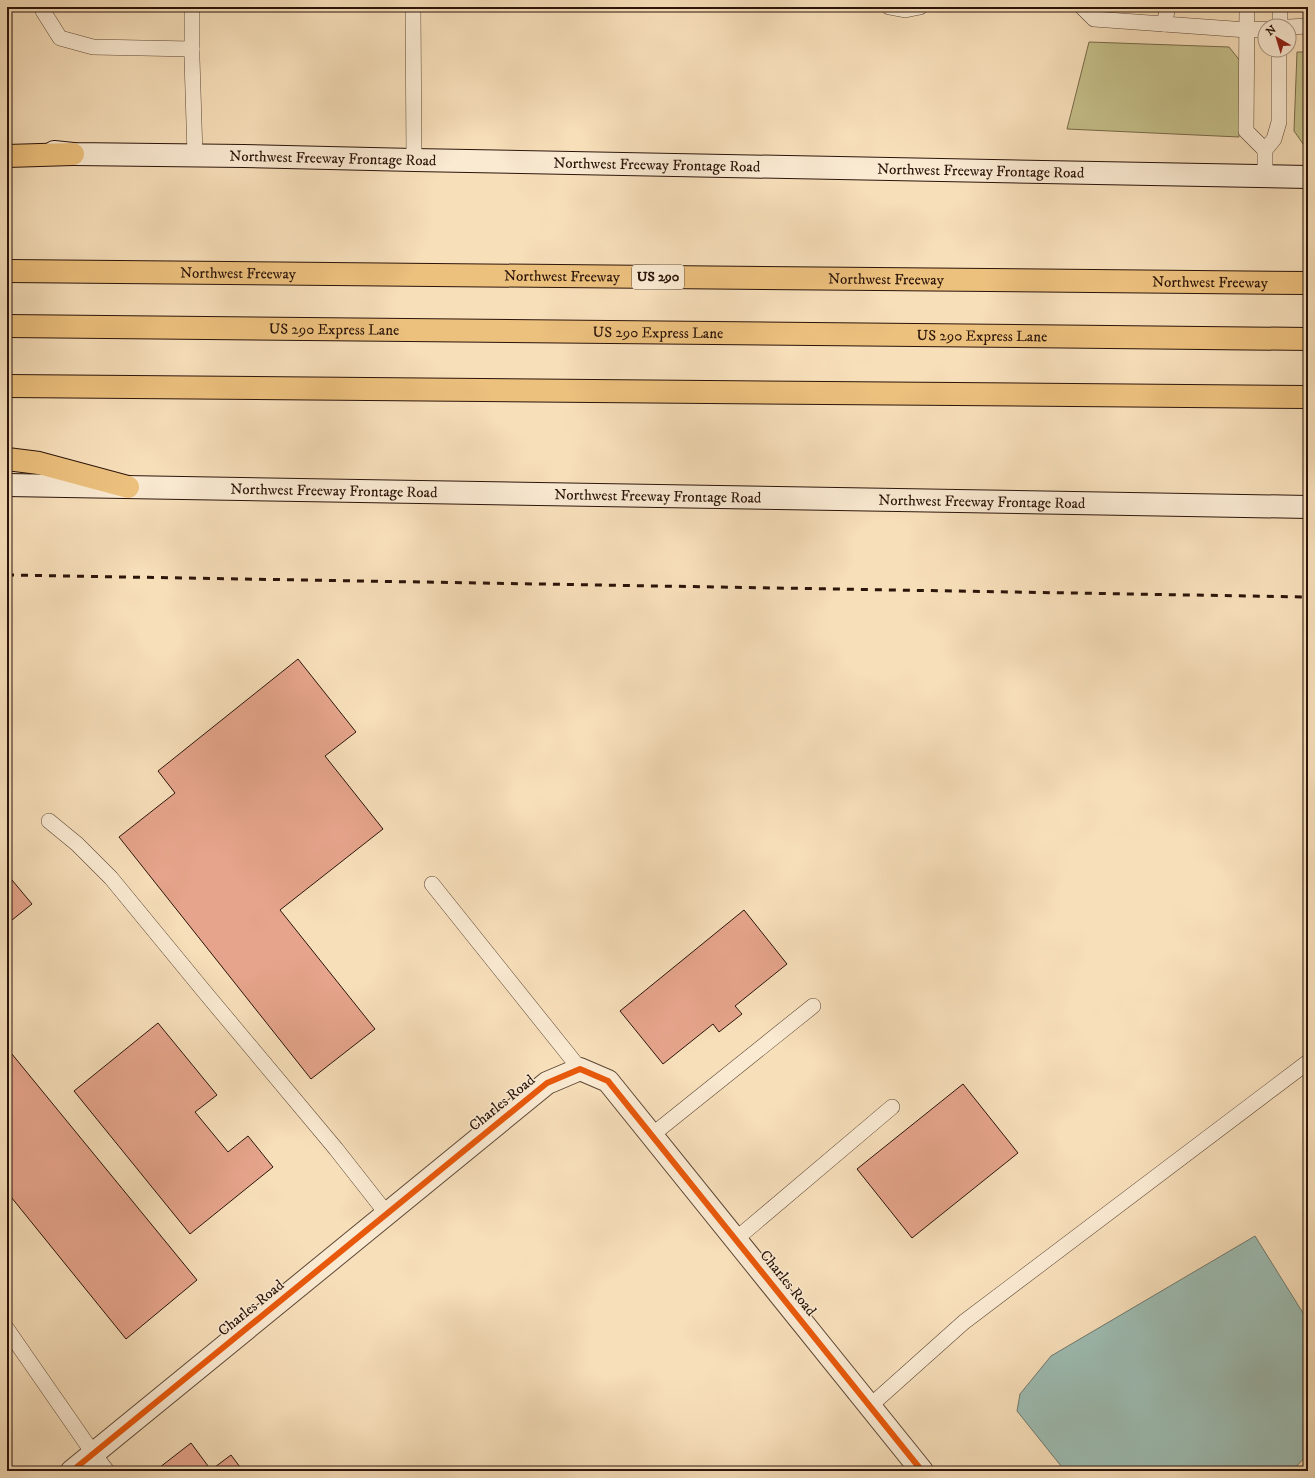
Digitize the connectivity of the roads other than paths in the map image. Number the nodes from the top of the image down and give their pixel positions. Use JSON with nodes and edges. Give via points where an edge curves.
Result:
{"nodes":[{"id":1,"x":43,"y":7,"type":"edge"},
{"id":2,"x":192,"y":7,"type":"edge"},
{"id":3,"x":413,"y":7,"type":"edge"},
{"id":4,"x":889,"y":7,"type":"edge"},
{"id":5,"x":920,"y":7,"type":"edge"},
{"id":6,"x":1082,"y":7,"type":"edge"},
{"id":7,"x":1168,"y":7,"type":"edge"},
{"id":8,"x":1247,"y":7,"type":"edge"},
{"id":9,"x":1280,"y":7,"type":"edge"},
{"id":10,"x":1280,"y":18,"type":"edge"},
{"id":11,"x":1164,"y":24,"type":"junction"},
{"id":12,"x":1308,"y":26,"type":"edge"},
{"id":13,"x":1297,"y":27,"type":"edge"},
{"id":14,"x":1257,"y":29,"type":"edge"},
{"id":15,"x":1246,"y":30,"type":"junction"},
{"id":16,"x":192,"y":49,"type":"junction"},
{"id":17,"x":1280,"y":58,"type":"edge"},
{"id":18,"x":7,"y":146,"type":"edge"},
{"id":19,"x":1265,"y":150,"type":"junction"},
{"id":20,"x":73,"y":154,"type":"junction"},
{"id":21,"x":7,"y":156,"type":"edge"},
{"id":22,"x":195,"y":156,"type":"junction"},
{"id":23,"x":414,"y":160,"type":"junction"},
{"id":24,"x":1266,"y":177,"type":"junction"},
{"id":25,"x":1308,"y":177,"type":"edge"},
{"id":26,"x":7,"y":271,"type":"edge"},
{"id":27,"x":1308,"y":283,"type":"edge"},
{"id":28,"x":7,"y":326,"type":"edge"},
{"id":29,"x":1308,"y":339,"type":"edge"},
{"id":30,"x":7,"y":386,"type":"edge"},
{"id":31,"x":1308,"y":397,"type":"edge"},
{"id":32,"x":7,"y":459,"type":"edge"},
{"id":33,"x":7,"y":485,"type":"edge"},
{"id":34,"x":128,"y":487,"type":"junction"},
{"id":35,"x":1308,"y":507,"type":"edge"},
{"id":36,"x":49,"y":821,"type":"dead end"},
{"id":37,"x":432,"y":884,"type":"dead end"},
{"id":38,"x":813,"y":1006,"type":"dead end"},
{"id":39,"x":1308,"y":1062,"type":"edge"},
{"id":40,"x":580,"y":1069,"type":"junction"},
{"id":41,"x":892,"y":1107,"type":"dead end"},
{"id":42,"x":652,"y":1135,"type":"junction"},
{"id":43,"x":387,"y":1214,"type":"junction"},
{"id":44,"x":736,"y":1238,"type":"junction"},
{"id":45,"x":7,"y":1329,"type":"edge"},
{"id":46,"x":870,"y":1406,"type":"junction"},
{"id":47,"x":93,"y":1453,"type":"junction"},
{"id":48,"x":72,"y":1471,"type":"edge"},
{"id":49,"x":107,"y":1471,"type":"edge"},
{"id":50,"x":922,"y":1471,"type":"edge"}],
"edges":[{"from":1,"to":16,"type":"lane","via":[[60,38],[93,47]]},
{"from":2,"to":16,"type":"lane"},
{"from":3,"to":23,"type":"lane"},
{"from":4,"to":5,"type":"lane","via":[[905,10]]},
{"from":6,"to":11,"type":"lane","via":[[1094,19]]},
{"from":7,"to":11,"type":"lane"},
{"from":8,"to":15,"type":"lane"},
{"from":9,"to":10,"type":"lane"},
{"from":11,"to":15,"type":"lane"},
{"from":12,"to":13,"type":"lane"},
{"from":14,"to":15,"type":"lane"},
{"from":15,"to":19,"type":"lane","via":[[1246,132]]},
{"from":16,"to":22,"type":"lane"},
{"from":17,"to":19,"type":"lane","via":[[1279,122],[1274,139]]},
{"from":18,"to":20,"type":"main road","name":"Northwest Freeway Frontage Road"},
{"from":19,"to":24,"type":"lane"},
{"from":20,"to":21,"type":"highway"},
{"from":20,"to":22,"type":"main road","name":"Northwest Freeway Frontage Road"},
{"from":22,"to":23,"type":"main road","name":"Northwest Freeway Frontage Road"},
{"from":23,"to":24,"type":"main road","name":"Northwest Freeway Frontage Road"},
{"from":24,"to":25,"type":"main road","name":"Northwest Freeway Frontage Road"},
{"from":26,"to":27,"type":"highway","name":"Northwest Freeway","number":"US 290"},
{"from":28,"to":29,"type":"highway","name":"US 290 Express Lane"},
{"from":30,"to":31,"type":"highway"},
{"from":32,"to":34,"type":"highway","via":[[39,463]]},
{"from":33,"to":34,"type":"main road","name":"Northwest Freeway Frontage Road"},
{"from":34,"to":35,"type":"main road","name":"Northwest Freeway Frontage Road"},
{"from":36,"to":43,"type":"lane","via":[[77,844],[111,878]]},
{"from":37,"to":40,"type":"lane"},
{"from":38,"to":42,"type":"lane"},
{"from":39,"to":46,"type":"lane","via":[[964,1322]]},
{"from":40,"to":42,"type":"main road","name":"Charles Road","via":[[608,1081]]},
{"from":40,"to":43,"type":"main road","name":"Charles Road","via":[[547,1083]]},
{"from":41,"to":44,"type":"lane"},
{"from":42,"to":44,"type":"main road","name":"Charles Road"},
{"from":43,"to":47,"type":"main road","name":"Charles Road"},
{"from":44,"to":46,"type":"main road","name":"Charles Road"},
{"from":45,"to":47,"type":"lane"},
{"from":46,"to":50,"type":"main road","name":"Charles Road"},
{"from":47,"to":48,"type":"main road","name":"Charles Road"},
{"from":47,"to":49,"type":"lane"}]}
